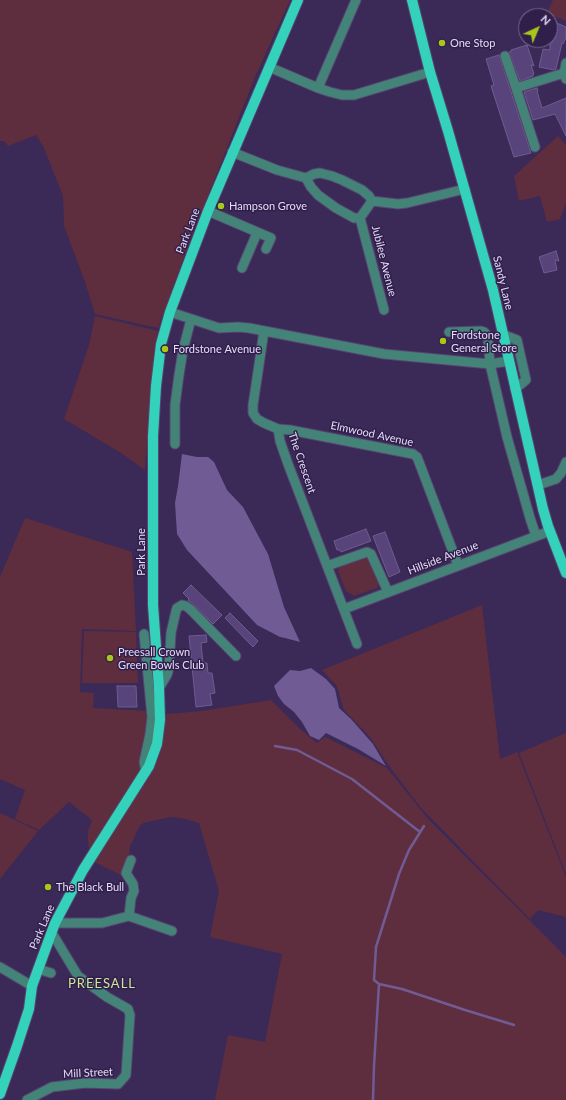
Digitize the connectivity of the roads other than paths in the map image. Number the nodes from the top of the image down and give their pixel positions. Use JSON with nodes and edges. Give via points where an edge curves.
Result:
{"nodes":[{"id":1,"x":298,"y":0,"type":"edge"},
{"id":2,"x":356,"y":0,"type":"edge"},
{"id":3,"x":412,"y":0,"type":"edge"},
{"id":4,"x":505,"y":56,"type":"dead end"},
{"id":5,"x":566,"y":63,"type":"edge"},
{"id":6,"x":269,"y":66,"type":"junction"},
{"id":7,"x":430,"y":72,"type":"junction"},
{"id":8,"x":565,"y":76,"type":"edge"},
{"id":9,"x":318,"y":88,"type":"junction"},
{"id":10,"x":516,"y":88,"type":"junction"},
{"id":11,"x":535,"y":147,"type":"dead end"},
{"id":12,"x":232,"y":152,"type":"junction"},
{"id":13,"x":306,"y":178,"type":"junction"},
{"id":14,"x":465,"y":189,"type":"junction"},
{"id":15,"x":372,"y":201,"type":"junction"},
{"id":16,"x":208,"y":212,"type":"junction"},
{"id":17,"x":360,"y":218,"type":"junction"},
{"id":18,"x":257,"y":233,"type":"junction"},
{"id":19,"x":266,"y":249,"type":"dead end"},
{"id":20,"x":242,"y":268,"type":"dead end"},
{"id":21,"x":384,"y":310,"type":"dead end"},
{"id":22,"x":170,"y":312,"type":"junction"},
{"id":23,"x":191,"y":319,"type":"junction"},
{"id":24,"x":264,"y":331,"type":"junction"},
{"id":25,"x":449,"y":332,"type":"dead end"},
{"id":26,"x":504,"y":335,"type":"junction"},
{"id":27,"x":509,"y":361,"type":"junction"},
{"id":28,"x":490,"y":364,"type":"junction"},
{"id":29,"x":515,"y":389,"type":"junction"},
{"id":30,"x":278,"y":429,"type":"junction"},
{"id":31,"x":175,"y":444,"type":"dead end"},
{"id":32,"x":566,"y":462,"type":"edge"},
{"id":33,"x":538,"y":486,"type":"junction"},
{"id":34,"x":550,"y":531,"type":"junction"},
{"id":35,"x":536,"y":536,"type":"junction"},
{"id":36,"x":327,"y":566,"type":"junction"},
{"id":37,"x":458,"y":566,"type":"junction"},
{"id":38,"x":566,"y":573,"type":"edge"},
{"id":39,"x":388,"y":592,"type":"junction"},
{"id":40,"x":344,"y":608,"type":"junction"},
{"id":41,"x":144,"y":634,"type":"dead end"},
{"id":42,"x":357,"y":644,"type":"dead end"},
{"id":43,"x":236,"y":656,"type":"dead end"},
{"id":44,"x":159,"y":688,"type":"junction"},
{"id":45,"x":146,"y":772,"type":"junction"},
{"id":46,"x":131,"y":860,"type":"dead end"},
{"id":47,"x":129,"y":916,"type":"junction"},
{"id":48,"x":53,"y":928,"type":"junction"},
{"id":49,"x":172,"y":931,"type":"dead end"},
{"id":50,"x":0,"y":967,"type":"edge"},
{"id":51,"x":38,"y":969,"type":"junction"},
{"id":52,"x":51,"y":973,"type":"dead end"},
{"id":53,"x":32,"y":986,"type":"junction"},
{"id":54,"x":0,"y":1094,"type":"edge"},
{"id":55,"x":27,"y":1100,"type":"edge"}],
"edges":[{"from":1,"to":6,"type":"main road","name":"Park Lane"},
{"from":2,"to":9,"type":"street"},
{"from":3,"to":7,"type":"main road","name":"Sandy Lane"},
{"from":4,"to":10,"type":"street"},
{"from":5,"to":8,"type":"street"},
{"from":6,"to":9,"type":"street"},
{"from":6,"to":12,"type":"main road","name":"Park Lane"},
{"from":7,"to":9,"type":"street","via":[[354,95],[342,95]]},
{"from":7,"to":14,"type":"main road","name":"Sandy Lane"},
{"from":8,"to":10,"type":"street"},
{"from":10,"to":11,"type":"street"},
{"from":12,"to":13,"type":"street","via":[[277,170]]},
{"from":12,"to":16,"type":"main road","name":"Park Lane"},
{"from":13,"to":15,"type":"street","via":[[320,173],[332,176],[362,190]]},
{"from":13,"to":17,"type":"street","via":[[311,188],[326,202],[354,218]]},
{"from":14,"to":15,"type":"street","via":[[407,203]]},
{"from":14,"to":26,"type":"main road","name":"Sandy Lane"},
{"from":15,"to":17,"type":"street"},
{"from":16,"to":18,"type":"street"},
{"from":16,"to":22,"type":"main road","name":"Park Lane"},
{"from":17,"to":21,"type":"street","name":"Jubilee Avenue"},
{"from":18,"to":19,"type":"street","via":[[271,238]]},
{"from":18,"to":20,"type":"street"},
{"from":22,"to":23,"type":"street"},
{"from":22,"to":44,"type":"main road","name":"Park Lane","via":[[159,356],[153,436],[153,605]]},
{"from":23,"to":24,"type":"street","via":[[219,328],[238,327]]},
{"from":23,"to":31,"type":"street","via":[[179,375]]},
{"from":24,"to":28,"type":"street","via":[[384,354]]},
{"from":24,"to":30,"type":"street","name":"The Crescent","via":[[252,405],[253,413],[257,419]]},
{"from":25,"to":28,"type":"street","via":[[484,332],[488,338]]},
{"from":26,"to":27,"type":"main road","name":"Sandy Lane"},
{"from":26,"to":29,"type":"street","via":[[517,340],[526,380]]},
{"from":27,"to":28,"type":"street"},
{"from":27,"to":29,"type":"main road","name":"Sandy Lane"},
{"from":28,"to":35,"type":"street","via":[[507,437]]},
{"from":29,"to":33,"type":"main road","name":"Sandy Lane"},
{"from":30,"to":36,"type":"street","name":"The Crescent","via":[[286,458]]},
{"from":30,"to":37,"type":"street","name":"Elmwood Avenue","via":[[413,454],[417,457]]},
{"from":32,"to":33,"type":"street","via":[[556,479]]},
{"from":33,"to":34,"type":"main road","name":"Sandy Lane"},
{"from":34,"to":35,"type":"street","name":"Hillside Avenue"},
{"from":34,"to":38,"type":"main road","name":"Sandy Lane"},
{"from":35,"to":37,"type":"street","name":"Hillside Avenue"},
{"from":36,"to":39,"type":"street","via":[[367,552],[371,554]]},
{"from":36,"to":40,"type":"street","name":"The Crescent"},
{"from":37,"to":39,"type":"street","name":"Hillside Avenue"},
{"from":39,"to":40,"type":"street","name":"Hillside Avenue"},
{"from":40,"to":42,"type":"street","name":"The Crescent"},
{"from":41,"to":45,"type":"street","via":[[152,717],[144,762]]},
{"from":43,"to":44,"type":"street","via":[[190,609],[182,605],[177,608],[171,633],[169,668]]},
{"from":44,"to":45,"type":"main road","name":"Park Lane","via":[[160,720],[157,744]]},
{"from":45,"to":48,"type":"main road","name":"Park Lane","via":[[83,870]]},
{"from":46,"to":47,"type":"street","via":[[126,873],[134,891]]},
{"from":47,"to":48,"type":"street","via":[[102,923]]},
{"from":47,"to":49,"type":"street"},
{"from":48,"to":51,"type":"main road","name":"Park Lane"},
{"from":48,"to":55,"type":"street","name":"Mill Street","via":[[78,976],[106,997],[128,1008],[130,1015],[126,1075],[118,1084],[85,1083],[52,1087]]},
{"from":50,"to":53,"type":"street"},
{"from":51,"to":52,"type":"street"},
{"from":51,"to":53,"type":"main road","name":"Park Lane"},
{"from":53,"to":54,"type":"main road","name":"Park Lane","via":[[29,1009]]}]}
